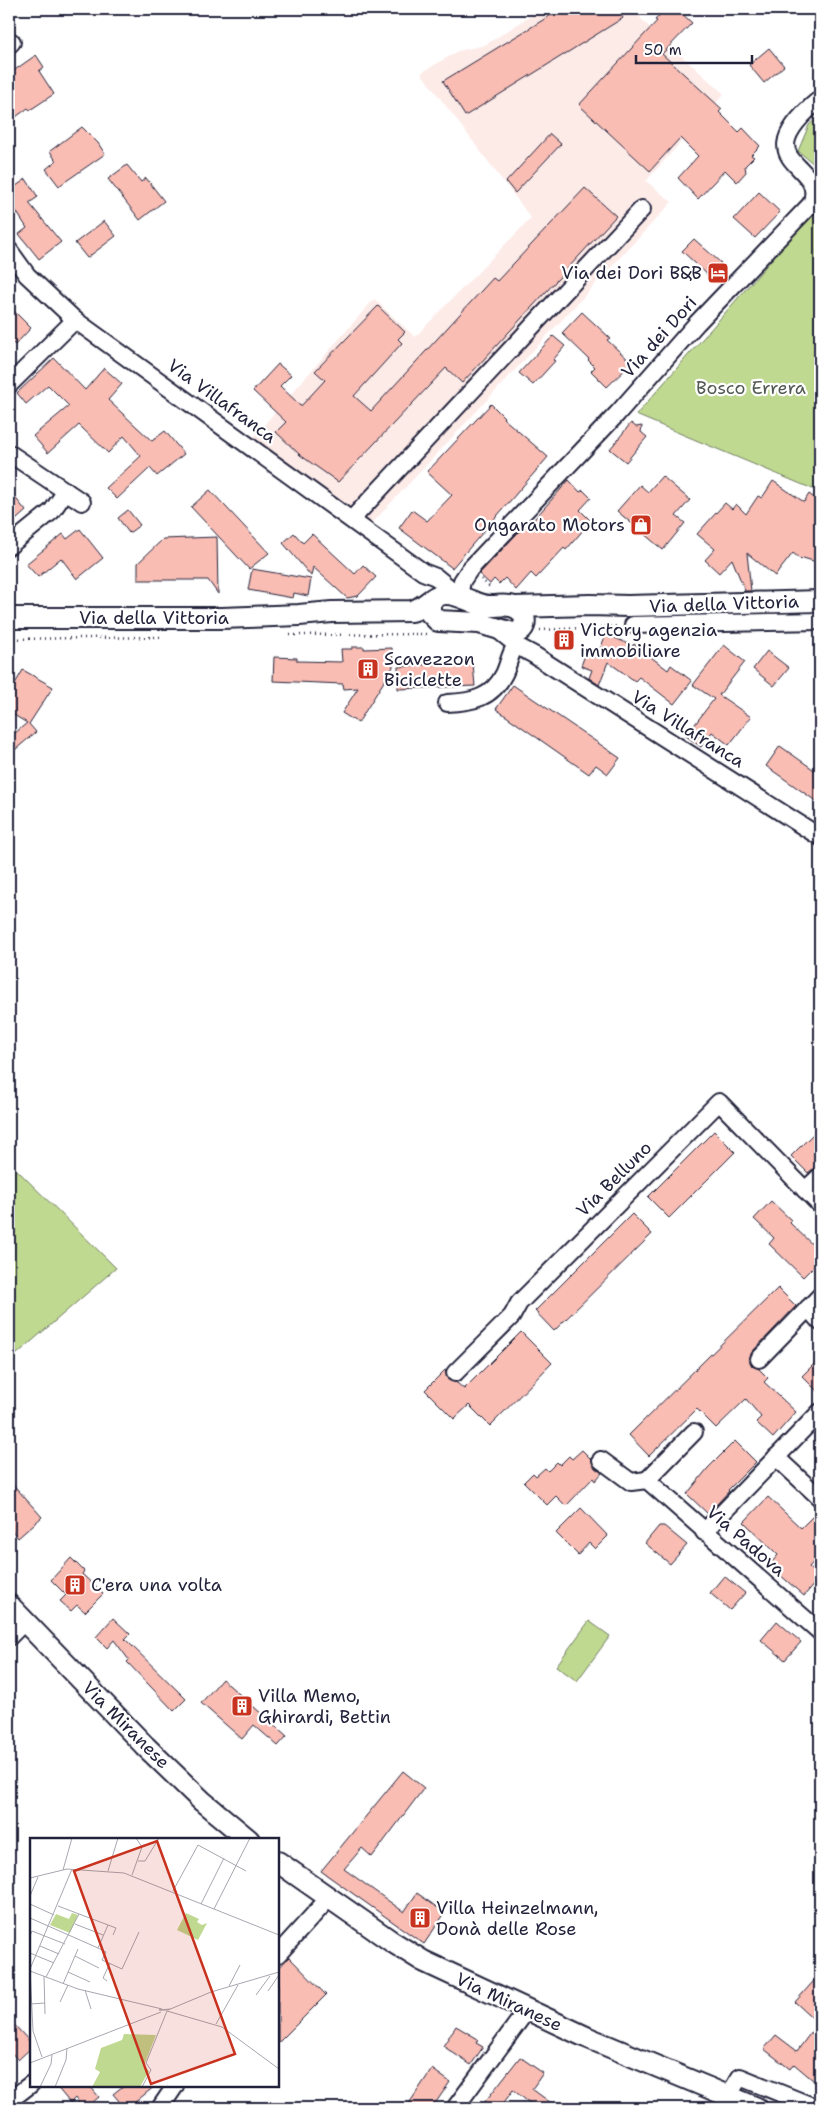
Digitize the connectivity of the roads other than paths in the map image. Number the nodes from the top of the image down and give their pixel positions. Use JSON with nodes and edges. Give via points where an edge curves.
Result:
{"nodes":[{"id":1,"x":820,"y":99,"type":"edge"},
{"id":2,"x":642,"y":208,"type":"dead end"},
{"id":3,"x":9,"y":250,"type":"edge"},
{"id":4,"x":75,"y":320,"type":"junction"},
{"id":5,"x":9,"y":385,"type":"edge"},
{"id":6,"x":9,"y":453,"type":"edge"},
{"id":7,"x":66,"y":491,"type":"junction"},
{"id":8,"x":82,"y":502,"type":"dead end"},
{"id":9,"x":352,"y":520,"type":"junction"},
{"id":10,"x":9,"y":546,"type":"edge"},
{"id":11,"x":423,"y":572,"type":"junction"},
{"id":12,"x":459,"y":596,"type":"junction"},
{"id":13,"x":431,"y":600,"type":"junction"},
{"id":14,"x":820,"y":601,"type":"edge"},
{"id":15,"x":299,"y":615,"type":"junction"},
{"id":16,"x":630,"y":616,"type":"junction"},
{"id":17,"x":9,"y":618,"type":"edge"},
{"id":18,"x":820,"y":620,"type":"edge"},
{"id":19,"x":520,"y":626,"type":"junction"},
{"id":20,"x":437,"y":627,"type":"junction"},
{"id":21,"x":447,"y":704,"type":"dead end"},
{"id":22,"x":820,"y":837,"type":"edge"},
{"id":23,"x":820,"y":1176,"type":"edge"},
{"id":24,"x":806,"y":1190,"type":"junction"},
{"id":25,"x":820,"y":1205,"type":"edge"},
{"id":26,"x":820,"y":1296,"type":"edge"},
{"id":27,"x":808,"y":1308,"type":"junction"},
{"id":28,"x":820,"y":1322,"type":"edge"},
{"id":29,"x":759,"y":1360,"type":"dead end"},
{"id":30,"x":455,"y":1373,"type":"dead end"},
{"id":31,"x":820,"y":1412,"type":"edge"},
{"id":32,"x":694,"y":1432,"type":"dead end"},
{"id":33,"x":776,"y":1457,"type":"junction"},
{"id":34,"x":601,"y":1460,"type":"dead end"},
{"id":35,"x":647,"y":1480,"type":"junction"},
{"id":36,"x":820,"y":1498,"type":"edge"},
{"id":37,"x":704,"y":1532,"type":"junction"},
{"id":38,"x":9,"y":1605,"type":"edge"},
{"id":39,"x":25,"y":1621,"type":"junction"},
{"id":40,"x":820,"y":1632,"type":"edge"},
{"id":41,"x":9,"y":1636,"type":"edge"},
{"id":42,"x":247,"y":1838,"type":"edge"},
{"id":43,"x":279,"y":1863,"type":"edge"},
{"id":44,"x":328,"y":1899,"type":"junction"},
{"id":45,"x":279,"y":1953,"type":"edge"},
{"id":46,"x":527,"y":2010,"type":"junction"},
{"id":47,"x":30,"y":2085,"type":"edge"},
{"id":48,"x":175,"y":2087,"type":"edge"},
{"id":49,"x":728,"y":2096,"type":"junction"},
{"id":50,"x":9,"y":2101,"type":"edge"},
{"id":51,"x":160,"y":2108,"type":"edge"},
{"id":52,"x":455,"y":2108,"type":"edge"},
{"id":53,"x":757,"y":2108,"type":"edge"},
{"id":54,"x":817,"y":2108,"type":"edge"}],
"edges":[{"from":1,"to":12,"type":"street","name":"Via dei Dori","via":[[792,128],[787,142],[789,153],[815,184],[815,197],[811,204],[470,569],[462,581]]},
{"from":2,"to":9,"type":"street"},
{"from":3,"to":4,"type":"street","name":"Via Villafranca","via":[[27,275]]},
{"from":4,"to":5,"type":"street"},
{"from":4,"to":9,"type":"street","name":"Via Villafranca"},
{"from":6,"to":7,"type":"street"},
{"from":7,"to":8,"type":"street"},
{"from":7,"to":10,"type":"street","via":[[52,511]]},
{"from":9,"to":11,"type":"street","name":"Via Villafranca"},
{"from":11,"to":12,"type":"street","name":"Via Villafranca","via":[[436,577]]},
{"from":11,"to":13,"type":"street"},
{"from":12,"to":13,"type":"main road","name":"Via della Vittoria","via":[[436,595]]},
{"from":12,"to":19,"type":"main road","name":"Via della Vittoria"},
{"from":13,"to":15,"type":"main road","name":"Via della Vittoria","via":[[412,611]]},
{"from":13,"to":20,"type":"main road","via":[[430,613]]},
{"from":14,"to":16,"type":"main road","name":"Via della Vittoria"},
{"from":15,"to":17,"type":"main road","name":"Via della Vittoria"},
{"from":15,"to":20,"type":"main road","name":"Via della Vittoria","via":[[338,621]]},
{"from":16,"to":18,"type":"street"},
{"from":16,"to":19,"type":"main road","name":"Via della Vittoria","via":[[542,617]]},
{"from":19,"to":20,"type":"main road","name":"Via della Vittoria","via":[[518,632],[498,630],[479,623]]},
{"from":19,"to":21,"type":"street","via":[[505,673],[494,689],[471,702]]},
{"from":19,"to":22,"type":"street","name":"Via Villafranca","via":[[534,655]]},
{"from":23,"to":24,"type":"street"},
{"from":24,"to":25,"type":"street","name":"Via Belluno"},
{"from":24,"to":30,"type":"street","name":"Via Belluno","via":[[718,1102],[519,1303],[512,1316]]},
{"from":26,"to":27,"type":"street"},
{"from":27,"to":28,"type":"street"},
{"from":27,"to":29,"type":"street"},
{"from":31,"to":33,"type":"street"},
{"from":32,"to":35,"type":"street"},
{"from":33,"to":36,"type":"street"},
{"from":33,"to":37,"type":"street"},
{"from":34,"to":35,"type":"street","via":[[631,1482]]},
{"from":35,"to":37,"type":"street","name":"Via Padova"},
{"from":37,"to":40,"type":"street","name":"Via Padova"},
{"from":38,"to":39,"type":"main road","name":"Via Miranese"},
{"from":39,"to":41,"type":"street"},
{"from":39,"to":42,"type":"main road","name":"Via Miranese","via":[[145,1746],[202,1801]]},
{"from":43,"to":44,"type":"main road","name":"Via Miranese"},
{"from":44,"to":45,"type":"street"},
{"from":44,"to":46,"type":"main road","name":"Via Miranese","via":[[423,1961]]},
{"from":46,"to":49,"type":"main road","name":"Via Miranese"},
{"from":46,"to":52,"type":"street"},
{"from":47,"to":50,"type":"street"},
{"from":48,"to":51,"type":"street"},
{"from":49,"to":53,"type":"main road","name":"Via Miranese"},
{"from":49,"to":54,"type":"street","via":[[740,2077]]}]}
